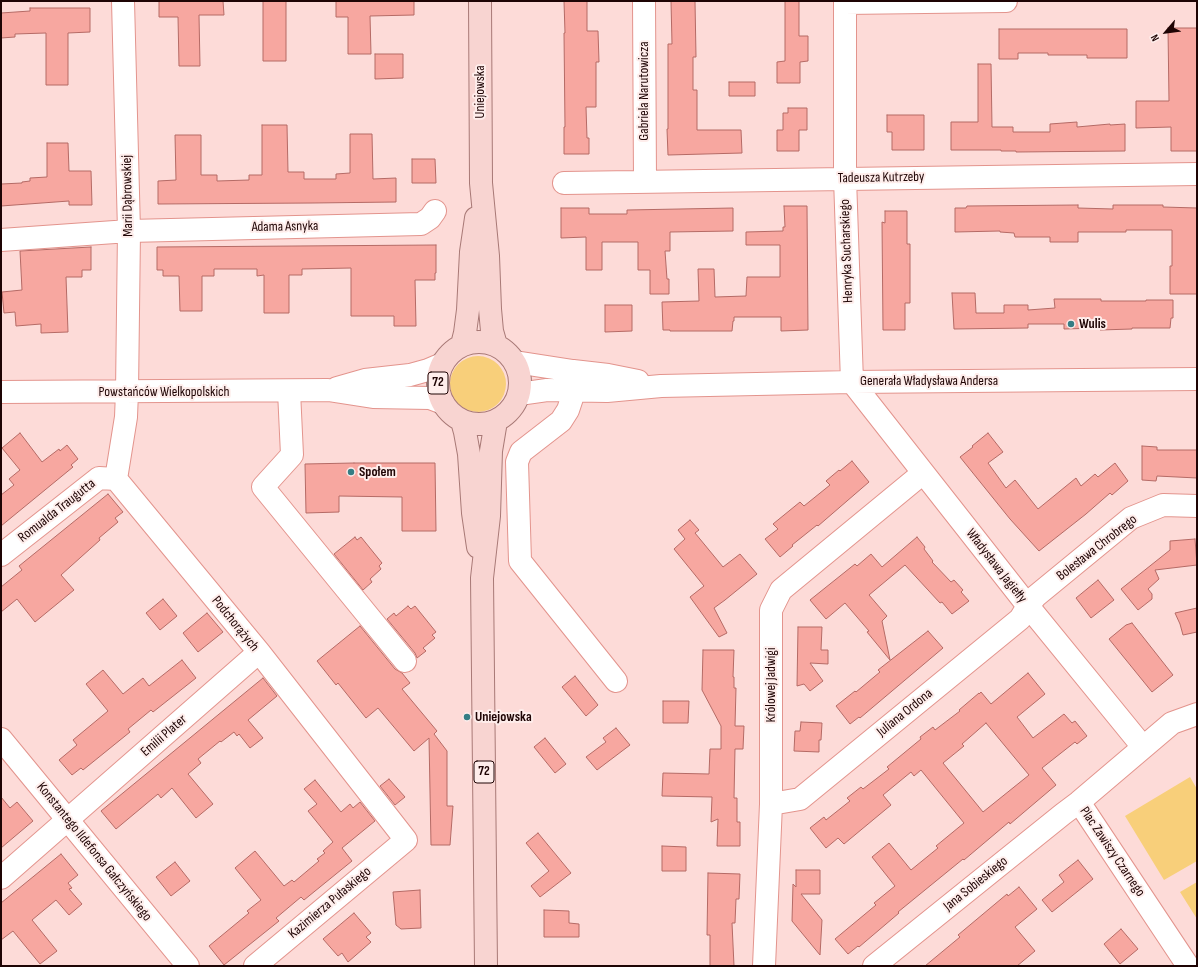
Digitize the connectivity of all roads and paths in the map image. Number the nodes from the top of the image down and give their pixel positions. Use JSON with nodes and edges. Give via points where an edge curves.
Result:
{"nodes":[{"id":1,"x":123,"y":1,"type":"edge"},
{"id":2,"x":480,"y":1,"type":"edge"},
{"id":3,"x":644,"y":1,"type":"edge"},
{"id":4,"x":1006,"y":1,"type":"edge"},
{"id":5,"x":845,"y":2,"type":"edge"},
{"id":6,"x":1197,"y":174,"type":"edge"},
{"id":7,"x":845,"y":178,"type":"junction"},
{"id":8,"x":645,"y":181,"type":"junction"},
{"id":9,"x":481,"y":183,"type":"junction"},
{"id":10,"x":564,"y":183,"type":"dead end"},
{"id":11,"x":435,"y":211,"type":"dead end"},
{"id":12,"x":129,"y":231,"type":"junction"},
{"id":13,"x":1,"y":240,"type":"edge"},
{"id":14,"x":462,"y":345,"type":"junction"},
{"id":15,"x":496,"y":345,"type":"junction"},
{"id":16,"x":515,"y":362,"type":"junction"},
{"id":17,"x":442,"y":364,"type":"junction"},
{"id":18,"x":1197,"y":379,"type":"edge"},
{"id":19,"x":573,"y":381,"type":"junction"},
{"id":20,"x":852,"y":382,"type":"junction"},
{"id":21,"x":328,"y":390,"type":"junction"},
{"id":22,"x":288,"y":391,"type":"junction"},
{"id":23,"x":1,"y":392,"type":"edge"},
{"id":24,"x":127,"y":392,"type":"junction"},
{"id":25,"x":519,"y":394,"type":"junction"},
{"id":26,"x":443,"y":402,"type":"junction"},
{"id":27,"x":462,"y":420,"type":"junction"},
{"id":28,"x":496,"y":421,"type":"junction"},
{"id":29,"x":923,"y":474,"type":"junction"},
{"id":30,"x":116,"y":478,"type":"junction"},
{"id":31,"x":1197,"y":506,"type":"edge"},
{"id":32,"x":1,"y":556,"type":"edge"},
{"id":33,"x":482,"y":578,"type":"junction"},
{"id":34,"x":1028,"y":606,"type":"junction"},
{"id":35,"x":259,"y":652,"type":"junction"},
{"id":36,"x":405,"y":661,"type":"dead end"},
{"id":37,"x":616,"y":681,"type":"dead end"},
{"id":38,"x":1197,"y":714,"type":"edge"},
{"id":39,"x":1,"y":739,"type":"edge"},
{"id":40,"x":1143,"y":747,"type":"junction"},
{"id":41,"x":1079,"y":802,"type":"junction"},
{"id":42,"x":771,"y":804,"type":"junction"},
{"id":43,"x":69,"y":820,"type":"junction"},
{"id":44,"x":406,"y":840,"type":"joint"},
{"id":45,"x":1,"y":878,"type":"edge"},
{"id":46,"x":1184,"y":964,"type":"edge"},
{"id":47,"x":188,"y":966,"type":"edge"},
{"id":48,"x":255,"y":966,"type":"edge"},
{"id":49,"x":486,"y":966,"type":"edge"},
{"id":50,"x":764,"y":966,"type":"edge"},
{"id":51,"x":874,"y":966,"type":"edge"}],
"edges":[{"from":1,"to":12,"type":"street","name":"Marii Dąbrowskiej"},
{"from":2,"to":9,"type":"main road","name":"Uniejowska"},
{"from":3,"to":8,"type":"street","name":"Gabriela Narutowicza"},
{"from":4,"to":5,"type":"street"},
{"from":5,"to":7,"type":"street","name":"Henryka Sucharskiego"},
{"from":6,"to":7,"type":"street","name":"Tadeusza Kutrzeby"},
{"from":7,"to":8,"type":"street","name":"Tadeusza Kutrzeby"},
{"from":7,"to":20,"type":"street","name":"Henryka Sucharskiego"},
{"from":8,"to":10,"type":"street","name":"Tadeusza Kutrzeby"},
{"from":9,"to":14,"type":"main road","name":"Uniejowska"},
{"from":9,"to":15,"type":"main road","name":"Uniejowska","via":[[492,331]]},
{"from":11,"to":12,"type":"street","name":"Adama Asnyka","via":[[421,224]]},
{"from":12,"to":13,"type":"street","name":"Adama Asnyka"},
{"from":12,"to":24,"type":"street","name":"Marii Dąbrowskiej"},
{"from":14,"to":15,"type":"main road","number":"72","via":[[470,342],[488,342]]},
{"from":14,"to":17,"type":"main road","number":"72","via":[[447,356]]},
{"from":15,"to":16,"type":"main road","number":"72"},
{"from":16,"to":19,"type":"street","name":"Generała Władysława Andersa"},
{"from":16,"to":25,"type":"main road","via":[[519,372]]},
{"from":17,"to":21,"type":"street","name":"Powstańców Wielkopolskich","via":[[410,375],[365,380]]},
{"from":17,"to":26,"type":"main road","number":"72","via":[[438,383]]},
{"from":18,"to":20,"type":"street","name":"Generała Władysława Andersa"},
{"from":19,"to":20,"type":"street","name":"Generała Władysława Andersa","via":[[608,375],[661,386]]},
{"from":19,"to":25,"type":"street","name":"Generała Władysława Andersa","via":[[547,390]]},
{"from":19,"to":37,"type":"street","via":[[572,398],[561,421],[521,452],[517,462],[520,561]]},
{"from":20,"to":29,"type":"street","name":"Władysława Jagiełły"},
{"from":21,"to":22,"type":"street","name":"Powstańców Wielkopolskich"},
{"from":21,"to":26,"type":"street","name":"Powstańców Wielkopolskich","via":[[373,397],[430,398]]},
{"from":22,"to":24,"type":"street","name":"Powstańców Wielkopolskich"},
{"from":22,"to":36,"type":"street","via":[[292,455],[263,487]]},
{"from":23,"to":24,"type":"street","name":"Powstańców Wielkopolskich"},
{"from":24,"to":30,"type":"street","via":[[126,417]]},
{"from":25,"to":28,"type":"main road","via":[[510,410]]},
{"from":26,"to":27,"type":"main road","number":"72","via":[[448,410]]},
{"from":27,"to":28,"type":"main road","number":"72","via":[[479,424]]},
{"from":27,"to":33,"type":"main road","number":"72","via":[[469,454],[473,513]]},
{"from":28,"to":33,"type":"main road","number":"72","via":[[491,451],[489,516]]},
{"from":29,"to":34,"type":"street","name":"Władysława Jagiełły"},
{"from":29,"to":42,"type":"street","name":"Królowej Jadwigi","via":[[781,590],[771,610]]},
{"from":30,"to":32,"type":"street","name":"Romualda Traugutta","via":[[99,478]]},
{"from":30,"to":35,"type":"street","name":"Podchorążych"},
{"from":31,"to":34,"type":"street","name":"Bolesława Chrobrego","via":[[1163,506],[1131,518],[1036,596]]},
{"from":33,"to":49,"type":"main road","number":"72"},
{"from":34,"to":40,"type":"street","name":"Władysława Jagiełły"},
{"from":34,"to":42,"type":"street","name":"Juliana Ordona","via":[[1020,619],[800,799]]},
{"from":35,"to":43,"type":"street","name":"Emilii Plater"},
{"from":35,"to":44,"type":"street","name":"Podchorążych"},
{"from":38,"to":40,"type":"street","name":"Plac Zawiszy Czarnego","via":[[1172,723]]},
{"from":39,"to":43,"type":"street","name":"Konstantego Ildefonsa Gałczyńskiego"},
{"from":40,"to":41,"type":"street","name":"Plac Zawiszy Czarnego"},
{"from":41,"to":46,"type":"street","name":"Plac Zawiszy Czarnego"},
{"from":41,"to":51,"type":"street","name":"Jana Sobieskiego"},
{"from":42,"to":50,"type":"street","name":"Królowej Jadwigi"},
{"from":43,"to":45,"type":"street","name":"Emilii Plater"},
{"from":43,"to":47,"type":"street","name":"Konstantego Ildefonsa Gałczyńskiego"},
{"from":44,"to":48,"type":"street","name":"Kazimierza Pułaskiego"}]}
